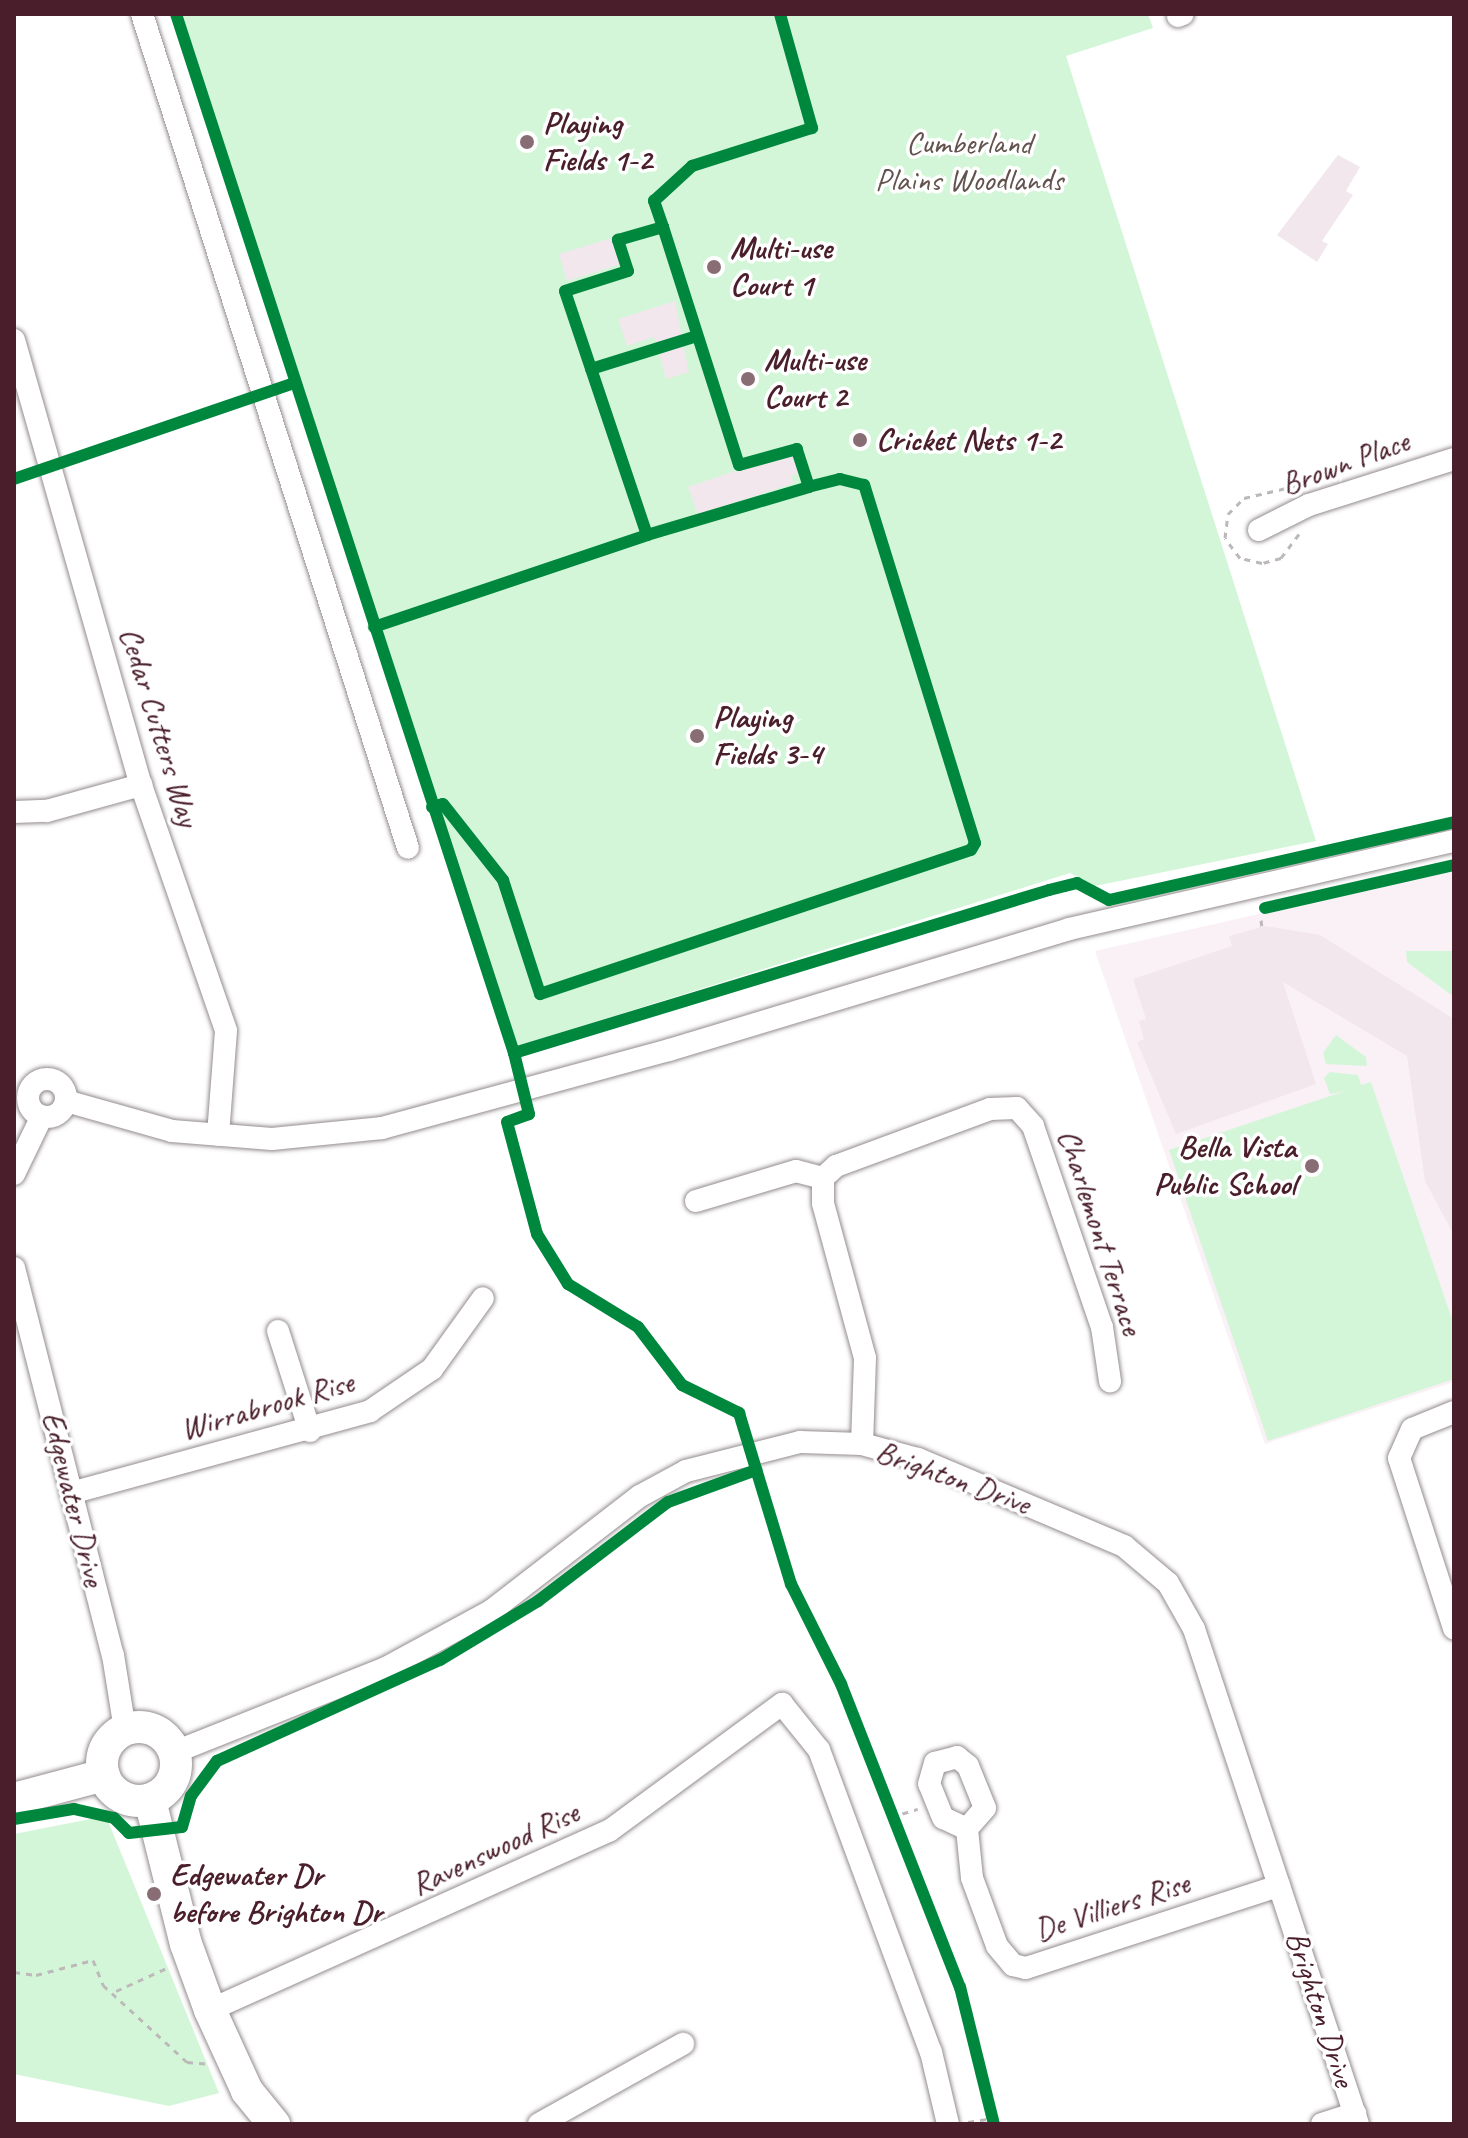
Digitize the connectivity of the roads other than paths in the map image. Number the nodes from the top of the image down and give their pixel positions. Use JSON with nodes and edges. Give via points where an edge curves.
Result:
{"nodes":[{"id":1,"x":142,"y":14,"type":"edge"},
{"id":2,"x":14,"y":340,"type":"edge"},
{"id":3,"x":1454,"y":459,"type":"edge"},
{"id":4,"x":1259,"y":530,"type":"dead end"},
{"id":5,"x":141,"y":785,"type":"junction"},
{"id":6,"x":14,"y":812,"type":"edge"},
{"id":7,"x":1454,"y":841,"type":"edge"},
{"id":8,"x":408,"y":848,"type":"dead end"},
{"id":9,"x":23,"y":1086,"type":"edge"},
{"id":10,"x":66,"y":1101,"type":"junction"},
{"id":11,"x":42,"y":1116,"type":"junction"},
{"id":12,"x":218,"y":1135,"type":"junction"},
{"id":13,"x":14,"y":1174,"type":"edge"},
{"id":14,"x":823,"y":1178,"type":"junction"},
{"id":15,"x":696,"y":1201,"type":"dead end"},
{"id":16,"x":14,"y":1268,"type":"edge"},
{"id":17,"x":483,"y":1298,"type":"dead end"},
{"id":18,"x":278,"y":1331,"type":"dead end"},
{"id":19,"x":1110,"y":1381,"type":"dead end"},
{"id":20,"x":1454,"y":1412,"type":"edge"},
{"id":21,"x":310,"y":1431,"type":"junction"},
{"id":22,"x":862,"y":1444,"type":"junction"},
{"id":23,"x":71,"y":1493,"type":"junction"},
{"id":24,"x":1454,"y":1628,"type":"edge"},
{"id":25,"x":125,"y":1730,"type":"junction"},
{"id":26,"x":175,"y":1752,"type":"junction"},
{"id":27,"x":104,"y":1775,"type":"junction"},
{"id":28,"x":14,"y":1799,"type":"edge"},
{"id":29,"x":150,"y":1800,"type":"junction"},
{"id":30,"x":967,"y":1829,"type":"dead end"},
{"id":31,"x":1279,"y":1886,"type":"junction"},
{"id":32,"x":210,"y":2010,"type":"junction"},
{"id":33,"x":683,"y":2044,"type":"dead end"},
{"id":34,"x":1356,"y":2119,"type":"edge"},
{"id":35,"x":274,"y":2124,"type":"edge"},
{"id":36,"x":539,"y":2124,"type":"edge"},
{"id":37,"x":948,"y":2124,"type":"edge"},
{"id":38,"x":1322,"y":2124,"type":"edge"}],
"edges":[{"from":1,"to":8,"type":"street"},
{"from":2,"to":5,"type":"street","name":"Cedar Cutters Way"},
{"from":3,"to":4,"type":"street","name":"Brown Place","via":[[1309,505]]},
{"from":5,"to":6,"type":"street","via":[[47,811]]},
{"from":5,"to":12,"type":"street","name":"Cedar Cutters Way","via":[[226,1031]]},
{"from":7,"to":12,"type":"street","via":[[1069,929],[669,1050],[396,1125],[272,1139]]},
{"from":9,"to":10,"type":"street","via":[[52,1080],[62,1087]]},
{"from":9,"to":11,"type":"street","via":[[31,1107]]},
{"from":10,"to":11,"type":"street","via":[[57,1114]]},
{"from":10,"to":12,"type":"street","via":[[172,1131]]},
{"from":11,"to":13,"type":"street"},
{"from":14,"to":15,"type":"street","via":[[796,1171]]},
{"from":14,"to":19,"type":"street","name":"Charlemont Terrace","via":[[836,1166],[990,1109],[1017,1108],[1033,1126],[1102,1327]]},
{"from":14,"to":22,"type":"street","via":[[823,1203],[865,1358]]},
{"from":16,"to":23,"type":"street","name":"Edgewater Drive"},
{"from":17,"to":21,"type":"street","name":"Wirrabrook Rise","via":[[432,1369],[370,1411]]},
{"from":18,"to":21,"type":"street"},
{"from":20,"to":24,"type":"street","via":[[1412,1429],[1399,1447],[1401,1471]]},
{"from":21,"to":23,"type":"street","name":"Wirrabrook Rise"},
{"from":22,"to":26,"type":"street","name":"Brighton Drive","via":[[772,1445],[686,1471],[640,1496],[478,1618],[306,1704]]},
{"from":22,"to":31,"type":"street","name":"Brighton Drive","via":[[918,1459],[1149,1562],[1194,1629]]},
{"from":23,"to":25,"type":"street","name":"Edgewater Drive"},
{"from":25,"to":26,"type":"street","via":[[155,1730]]},
{"from":25,"to":27,"type":"street","via":[[103,1753]]},
{"from":26,"to":29,"type":"street","via":[[173,1781]]},
{"from":27,"to":28,"type":"street"},
{"from":27,"to":29,"type":"street","via":[[116,1794]]},
{"from":29,"to":32,"type":"street","via":[[186,1944]]},
{"from":30,"to":31,"type":"street","name":"De Villiers Rise","via":[[972,1878],[997,1946],[1013,1965],[1026,1968]]},
{"from":31,"to":34,"type":"street","name":"Brighton Drive"},
{"from":32,"to":35,"type":"street","via":[[247,2091]]},
{"from":32,"to":37,"type":"street","name":"Ravenswood Rise","via":[[609,1831],[782,1704],[819,1750],[931,2052]]},
{"from":33,"to":36,"type":"street"},
{"from":34,"to":38,"type":"street"}]}
